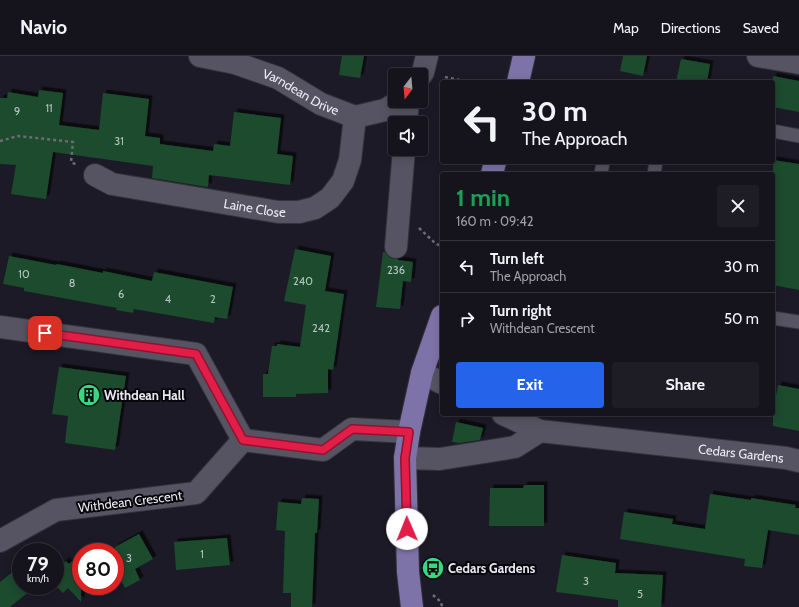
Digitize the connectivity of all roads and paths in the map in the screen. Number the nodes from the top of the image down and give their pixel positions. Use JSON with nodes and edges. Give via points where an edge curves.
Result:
{"nodes":[{"id":1,"x":200,"y":56,"type":"edge"},
{"id":2,"x":427,"y":56,"type":"edge"},
{"id":3,"x":524,"y":56,"type":"edge"},
{"id":4,"x":758,"y":56,"type":"edge"},
{"id":5,"x":236,"y":60,"type":"edge"},
{"id":6,"x":799,"y":63,"type":"edge"},
{"id":7,"x":424,"y":68,"type":"edge"},
{"id":8,"x":518,"y":80,"type":"edge"},
{"id":9,"x":388,"y":108,"type":"edge"},
{"id":10,"x":355,"y":118,"type":"junction"},
{"id":11,"x":775,"y":131,"type":"edge"},
{"id":12,"x":799,"y":136,"type":"edge"},
{"id":13,"x":0,"y":141,"type":"edge"},
{"id":14,"x":403,"y":156,"type":"edge"},
{"id":15,"x":95,"y":175,"type":"joint"},
{"id":16,"x":436,"y":244,"type":"dead end"},
{"id":17,"x":440,"y":245,"type":"edge"},
{"id":18,"x":396,"y":247,"type":"dead end"},
{"id":19,"x":775,"y":318,"type":"edge"},
{"id":20,"x":440,"y":322,"type":"edge"},
{"id":21,"x":799,"y":322,"type":"edge"},
{"id":22,"x":0,"y":327,"type":"edge"},
{"id":23,"x":422,"y":373,"type":"junction"},
{"id":24,"x":440,"y":382,"type":"edge"},
{"id":25,"x":507,"y":416,"type":"edge"},
{"id":26,"x":540,"y":431,"type":"junction"},
{"id":27,"x":409,"y":432,"type":"junction"},
{"id":28,"x":243,"y":440,"type":"junction"},
{"id":29,"x":405,"y":458,"type":"junction"},
{"id":30,"x":799,"y":461,"type":"edge"},
{"id":31,"x":0,"y":541,"type":"edge"},
{"id":32,"x":441,"y":602,"type":"dead end"},
{"id":33,"x":412,"y":607,"type":"edge"},
{"id":34,"x":442,"y":607,"type":"edge"}],
"edges":[{"from":1,"to":5,"type":"street","name":"Varndean Drive"},
{"from":2,"to":7,"type":"street"},
{"from":3,"to":8,"type":"highway"},
{"from":4,"to":6,"type":"street"},
{"from":5,"to":10,"type":"street","name":"Varndean Drive","via":[[278,78],[321,104]]},
{"from":9,"to":10,"type":"street","name":"Varndean Drive"},
{"from":10,"to":15,"type":"street","name":"Laine Close","via":[[350,160],[343,181],[330,198],[315,208],[298,212],[278,212],[112,184]]},
{"from":11,"to":12,"type":"lane"},
{"from":13,"to":15,"type":"path","via":[[18,136],[73,142],[71,162]]},
{"from":14,"to":18,"type":"street"},
{"from":16,"to":17,"type":"path"},
{"from":19,"to":21,"type":"lane"},
{"from":20,"to":23,"type":"highway"},
{"from":22,"to":28,"type":"street","via":[[196,354]]},
{"from":23,"to":24,"type":"street"},
{"from":23,"to":27,"type":"highway"},
{"from":25,"to":26,"type":"street","name":"Cedars Gardens"},
{"from":26,"to":29,"type":"street","via":[[515,447],[440,459]]},
{"from":26,"to":30,"type":"street","name":"Cedars Gardens"},
{"from":27,"to":28,"type":"street","via":[[352,429],[323,450]]},
{"from":27,"to":29,"type":"highway"},
{"from":28,"to":31,"type":"street","name":"Withdean Crescent","via":[[196,493],[56,510]]},
{"from":29,"to":33,"type":"highway","via":[[408,572]]},
{"from":32,"to":34,"type":"path"}]}
